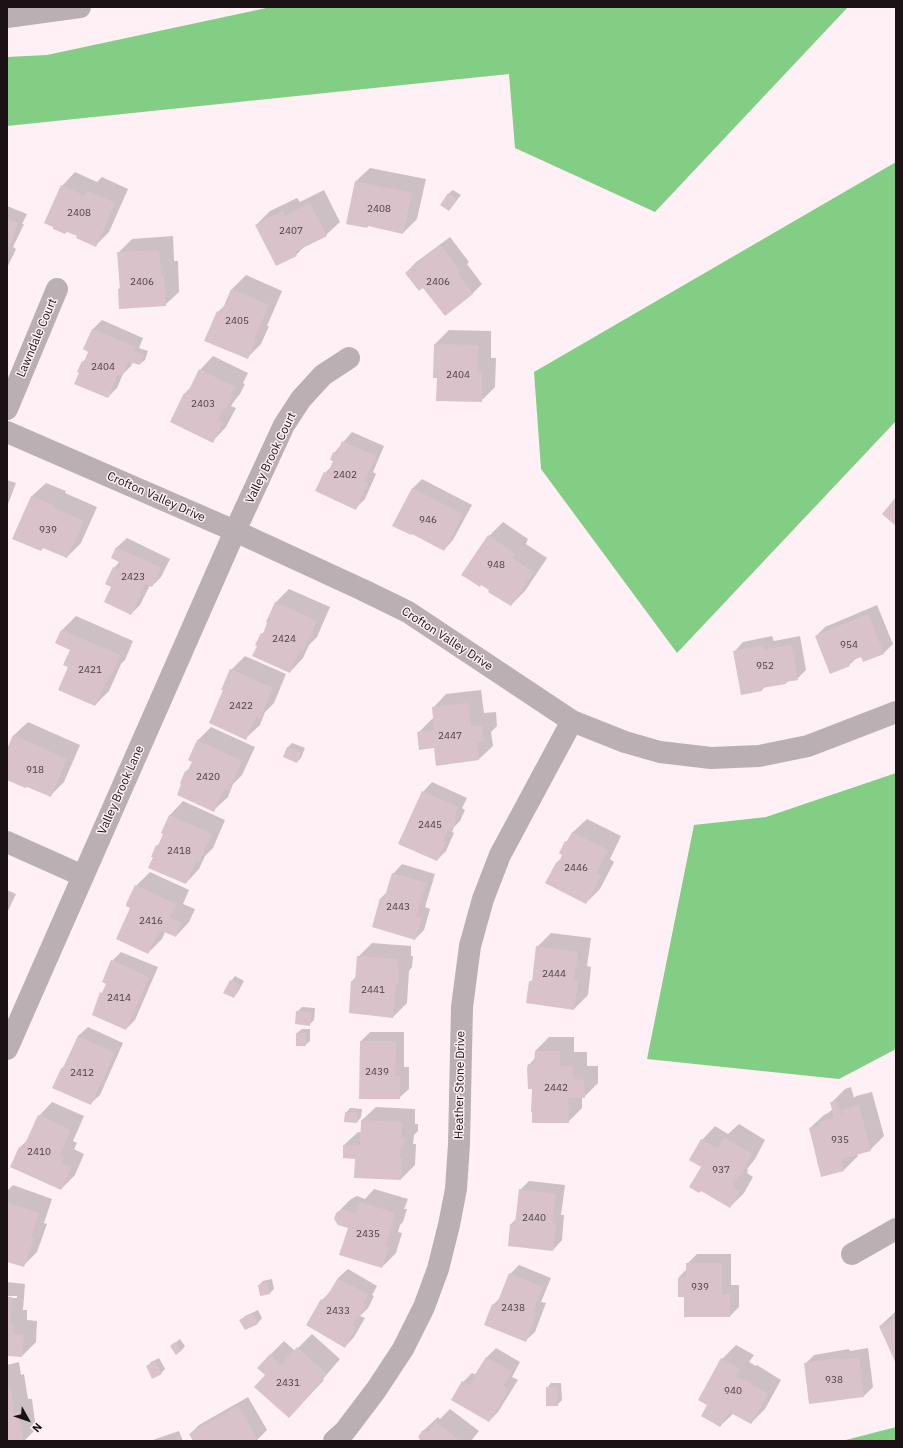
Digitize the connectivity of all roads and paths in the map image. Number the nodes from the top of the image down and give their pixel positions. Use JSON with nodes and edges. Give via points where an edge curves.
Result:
{"nodes":[{"id":1,"x":80,"y":7,"type":"edge"},
{"id":2,"x":7,"y":18,"type":"edge"},
{"id":3,"x":57,"y":289,"type":"dead end"},
{"id":4,"x":349,"y":358,"type":"dead end"},
{"id":5,"x":7,"y":409,"type":"edge"},
{"id":6,"x":7,"y":432,"type":"edge"},
{"id":7,"x":235,"y":531,"type":"junction"},
{"id":8,"x":896,"y":712,"type":"edge"},
{"id":9,"x":572,"y":721,"type":"junction"},
{"id":10,"x":7,"y":842,"type":"edge"},
{"id":11,"x":83,"y":876,"type":"junction"},
{"id":12,"x":7,"y":1049,"type":"edge"},
{"id":13,"x":896,"y":1229,"type":"edge"},
{"id":14,"x":852,"y":1254,"type":"dead end"},
{"id":15,"x":334,"y":1441,"type":"edge"}],
"edges":[{"from":1,"to":2,"type":"street"},
{"from":3,"to":5,"type":"street","name":"Lawndale Court"},
{"from":4,"to":7,"type":"street","name":"Valley Brook Court","via":[[323,375],[301,399],[284,425]]},
{"from":6,"to":7,"type":"street","name":"Crofton Valley Drive"},
{"from":7,"to":9,"type":"street","name":"Crofton Valley Drive","via":[[408,612]]},
{"from":7,"to":11,"type":"street","name":"Valley Brook Lane"},
{"from":8,"to":9,"type":"street","name":"Crofton Valley Drive","via":[[808,746],[759,756],[711,758],[660,752],[625,742]]},
{"from":9,"to":15,"type":"street","name":"Heather Stone Drive","via":[[500,855],[483,900],[470,946],[462,1007],[456,1189],[438,1268],[424,1307],[403,1349],[376,1390],[345,1431]]},
{"from":10,"to":11,"type":"street"},
{"from":11,"to":12,"type":"street","name":"Valley Brook Lane"},
{"from":13,"to":14,"type":"street"}]}
